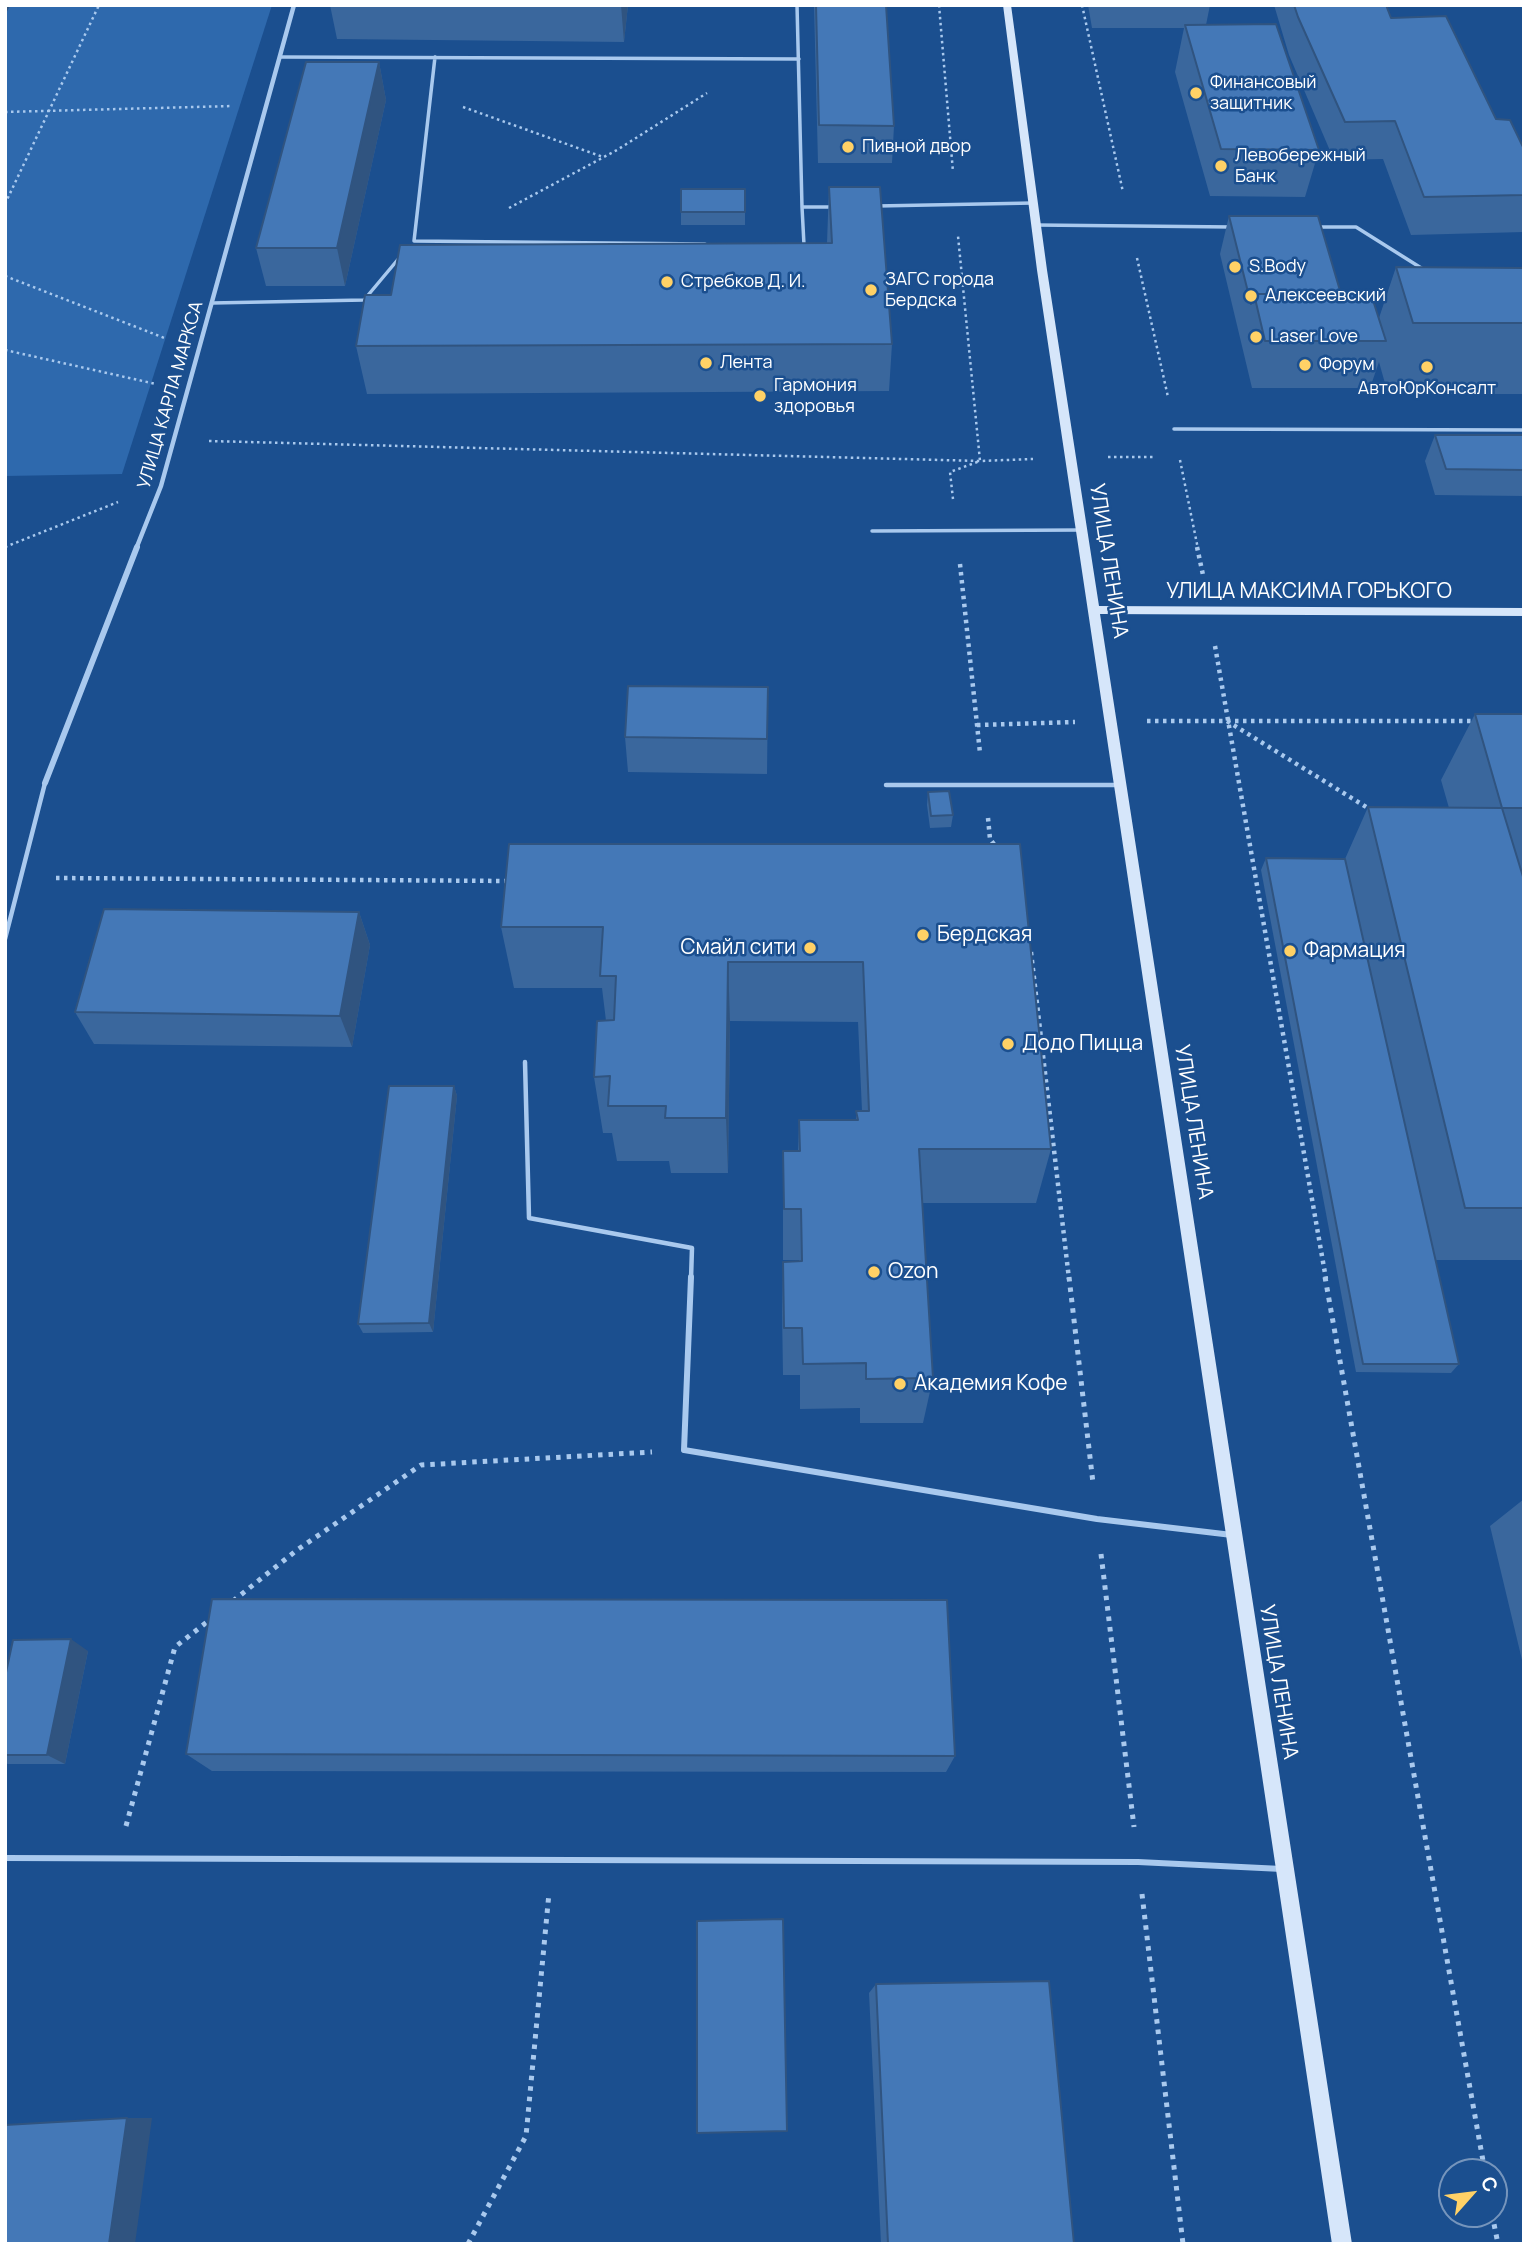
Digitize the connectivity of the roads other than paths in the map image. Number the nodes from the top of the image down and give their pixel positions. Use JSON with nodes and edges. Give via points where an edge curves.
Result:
{"nodes":[{"id":1,"x":294,"y":5,"type":"edge"},
{"id":2,"x":797,"y":5,"type":"edge"},
{"id":3,"x":1007,"y":5,"type":"edge"},
{"id":4,"x":281,"y":57,"type":"junction"},
{"id":5,"x":435,"y":57,"type":"junction"},
{"id":6,"x":799,"y":58,"type":"junction"},
{"id":7,"x":1033,"y":203,"type":"junction"},
{"id":8,"x":844,"y":206,"type":"edge"},
{"id":9,"x":872,"y":206,"type":"edge"},
{"id":10,"x":802,"y":207,"type":"junction"},
{"id":11,"x":1036,"y":225,"type":"junction"},
{"id":12,"x":1237,"y":227,"type":"edge"},
{"id":13,"x":1303,"y":227,"type":"edge"},
{"id":14,"x":707,"y":244,"type":"edge"},
{"id":15,"x":790,"y":245,"type":"edge"},
{"id":16,"x":405,"y":251,"type":"edge"},
{"id":17,"x":1435,"y":277,"type":"edge"},
{"id":18,"x":212,"y":303,"type":"junction"},
{"id":19,"x":1174,"y":429,"type":"road end"},
{"id":20,"x":1524,"y":430,"type":"edge"},
{"id":21,"x":1082,"y":530,"type":"junction"},
{"id":22,"x":872,"y":531,"type":"dead end"},
{"id":23,"x":1094,"y":610,"type":"junction"},
{"id":24,"x":1524,"y":612,"type":"edge"},
{"id":25,"x":45,"y":783,"type":"joint"},
{"id":26,"x":887,"y":785,"type":"dead end"},
{"id":27,"x":1120,"y":785,"type":"junction"},
{"id":28,"x":5,"y":939,"type":"edge"},
{"id":29,"x":525,"y":1062,"type":"dead end"},
{"id":30,"x":1235,"y":1535,"type":"junction"},
{"id":31,"x":5,"y":1858,"type":"edge"},
{"id":32,"x":1286,"y":1869,"type":"junction"},
{"id":33,"x":1342,"y":2244,"type":"edge"}],
"edges":[{"from":1,"to":4,"type":"street","name":"УЛИЦА КАРЛА МАРКСА"},
{"from":2,"to":6,"type":"lane"},
{"from":3,"to":7,"type":"main road","name":"УЛИЦА ЛЕНИНА"},
{"from":4,"to":5,"type":"lane"},
{"from":4,"to":18,"type":"street","name":"УЛИЦА КАРЛА МАРКСА"},
{"from":5,"to":6,"type":"lane"},
{"from":5,"to":14,"type":"lane","via":[[414,241]]},
{"from":6,"to":10,"type":"lane"},
{"from":7,"to":9,"type":"lane"},
{"from":7,"to":11,"type":"main road","name":"УЛИЦА ЛЕНИНА"},
{"from":8,"to":10,"type":"lane"},
{"from":10,"to":15,"type":"lane","via":[[804,245]]},
{"from":11,"to":12,"type":"lane"},
{"from":11,"to":21,"type":"main road","name":"УЛИЦА ЛЕНИНА"},
{"from":13,"to":17,"type":"lane","via":[[1356,228]]},
{"from":16,"to":18,"type":"lane","via":[[364,300]]},
{"from":18,"to":25,"type":"street","name":"УЛИЦА КАРЛА МАРКСА","via":[[161,485]]},
{"from":19,"to":20,"type":"lane"},
{"from":21,"to":22,"type":"lane"},
{"from":21,"to":23,"type":"main road","name":"УЛИЦА ЛЕНИНА"},
{"from":23,"to":24,"type":"main road","name":"УЛИЦА МАКСИМА ГОРЬКОГО"},
{"from":23,"to":27,"type":"main road","name":"УЛИЦА ЛЕНИНА"},
{"from":25,"to":28,"type":"lane"},
{"from":26,"to":27,"type":"lane"},
{"from":27,"to":30,"type":"main road","name":"УЛИЦА ЛЕНИНА"},
{"from":29,"to":30,"type":"lane","via":[[529,1218],[692,1248],[684,1450],[1097,1519]]},
{"from":30,"to":32,"type":"main road","name":"УЛИЦА ЛЕНИНА"},
{"from":31,"to":32,"type":"lane","via":[[1124,1862]]},
{"from":32,"to":33,"type":"main road","name":"УЛИЦА ЛЕНИНА"}]}
